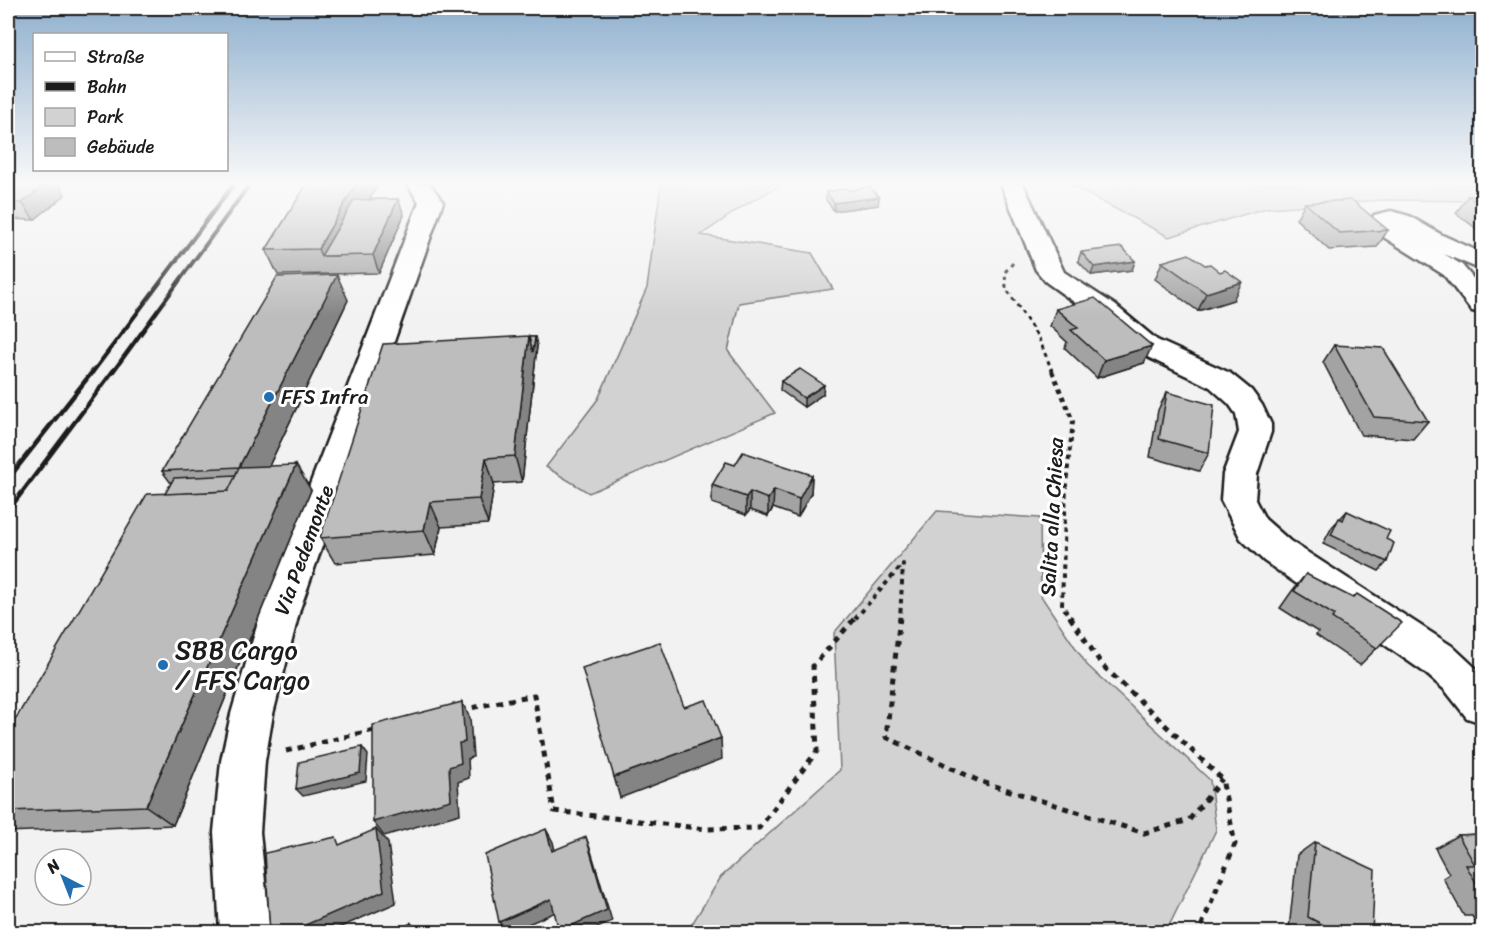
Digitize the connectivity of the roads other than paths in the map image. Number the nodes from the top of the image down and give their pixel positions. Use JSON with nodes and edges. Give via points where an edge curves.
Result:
{"nodes":[{"id":1,"x":421,"y":228,"type":"edge"},
{"id":2,"x":1032,"y":228,"type":"edge"},
{"id":3,"x":1384,"y":228,"type":"edge"},
{"id":4,"x":1413,"y":228,"type":"edge"},
{"id":5,"x":1482,"y":262,"type":"edge"},
{"id":6,"x":1482,"y":305,"type":"edge"},
{"id":7,"x":1482,"y":704,"type":"edge"},
{"id":8,"x":244,"y":933,"type":"edge"}],
"edges":[{"from":1,"to":8,"type":"street","name":"Via Pedemonte","via":[[281,609],[252,714],[243,761],[237,832]]},
{"from":2,"to":7,"type":"street","via":[[1049,270],[1061,283],[1106,311],[1147,346],[1220,380],[1240,397],[1255,424],[1240,474],[1238,500],[1253,529],[1277,551],[1438,659]]},
{"from":3,"to":6,"type":"street","via":[[1453,270]]},
{"from":4,"to":5,"type":"street"}]}
